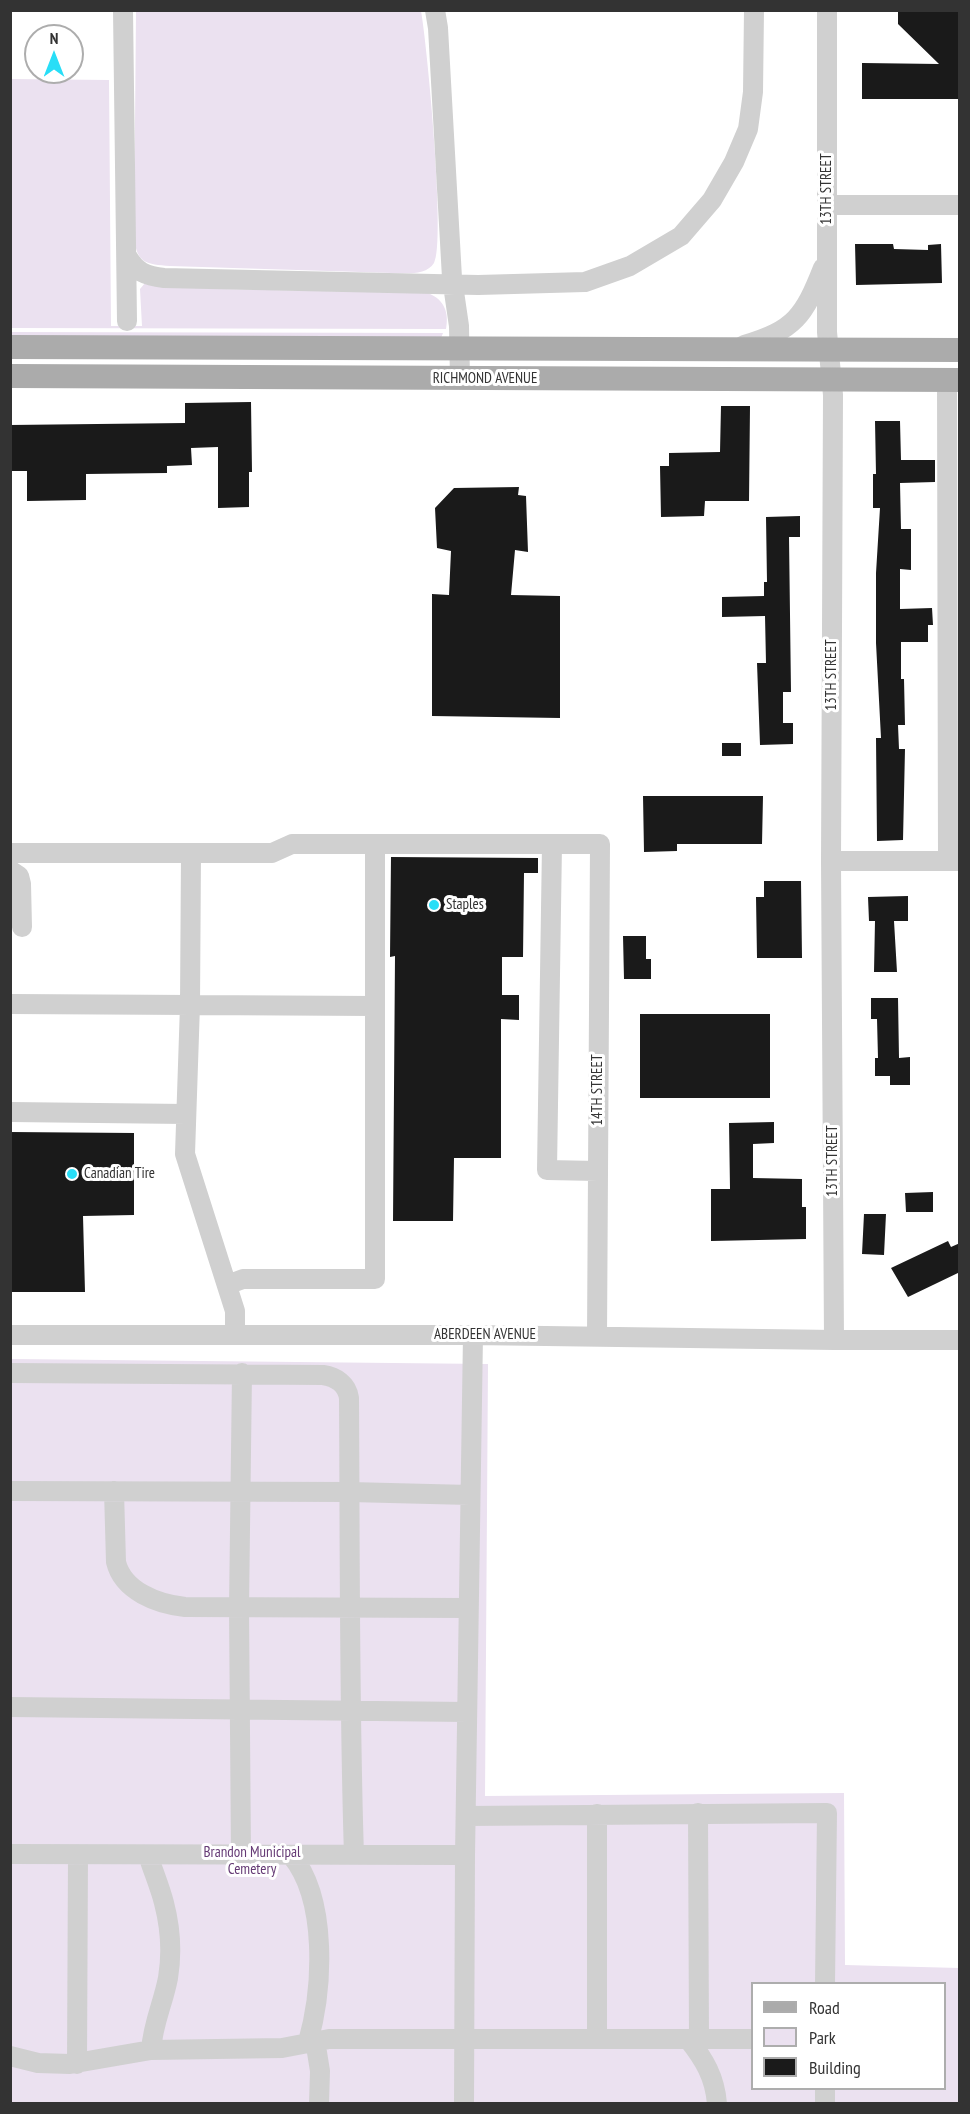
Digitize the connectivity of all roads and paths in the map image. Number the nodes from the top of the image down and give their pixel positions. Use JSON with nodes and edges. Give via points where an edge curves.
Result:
{"nodes":[{"id":1,"x":123,"y":10,"type":"edge"},
{"id":2,"x":435,"y":10,"type":"edge"},
{"id":3,"x":754,"y":10,"type":"edge"},
{"id":4,"x":827,"y":10,"type":"edge"},
{"id":5,"x":960,"y":205,"type":"edge"},
{"id":6,"x":827,"y":206,"type":"junction"},
{"id":7,"x":127,"y":256,"type":"junction"},
{"id":8,"x":827,"y":257,"type":"junction"},
{"id":9,"x":453,"y":285,"type":"junction"},
{"id":10,"x":127,"y":321,"type":"dead end"},
{"id":11,"x":10,"y":347,"type":"edge"},
{"id":12,"x":460,"y":347,"type":"junction"},
{"id":13,"x":726,"y":350,"type":"junction"},
{"id":14,"x":829,"y":350,"type":"junction"},
{"id":15,"x":960,"y":350,"type":"edge"},
{"id":16,"x":10,"y":376,"type":"edge"},
{"id":17,"x":460,"y":379,"type":"junction"},
{"id":18,"x":832,"y":380,"type":"junction"},
{"id":19,"x":953,"y":380,"type":"edge"},
{"id":20,"x":375,"y":844,"type":"junction"},
{"id":21,"x":552,"y":844,"type":"junction"},
{"id":22,"x":10,"y":853,"type":"edge"},
{"id":23,"x":191,"y":853,"type":"junction"},
{"id":24,"x":831,"y":861,"type":"junction"},
{"id":25,"x":954,"y":861,"type":"edge"},
{"id":26,"x":10,"y":870,"type":"edge"},
{"id":27,"x":22,"y":927,"type":"dead end"},
{"id":28,"x":10,"y":1005,"type":"edge"},
{"id":29,"x":190,"y":1005,"type":"junction"},
{"id":30,"x":375,"y":1006,"type":"junction"},
{"id":31,"x":10,"y":1112,"type":"edge"},
{"id":32,"x":186,"y":1114,"type":"junction"},
{"id":33,"x":598,"y":1171,"type":"junction"},
{"id":34,"x":227,"y":1285,"type":"junction"},
{"id":35,"x":10,"y":1335,"type":"edge"},
{"id":36,"x":235,"y":1335,"type":"junction"},
{"id":37,"x":473,"y":1335,"type":"junction"},
{"id":38,"x":597,"y":1336,"type":"junction"},
{"id":39,"x":834,"y":1340,"type":"junction"},
{"id":40,"x":960,"y":1340,"type":"edge"},
{"id":41,"x":10,"y":1373,"type":"edge"},
{"id":42,"x":242,"y":1373,"type":"junction"},
{"id":43,"x":10,"y":1491,"type":"edge"},
{"id":44,"x":114,"y":1491,"type":"junction"},
{"id":45,"x":240,"y":1492,"type":"junction"},
{"id":46,"x":350,"y":1492,"type":"junction"},
{"id":47,"x":470,"y":1494,"type":"junction"},
{"id":48,"x":239,"y":1608,"type":"junction"},
{"id":49,"x":351,"y":1608,"type":"junction"},
{"id":50,"x":468,"y":1608,"type":"junction"},
{"id":51,"x":10,"y":1707,"type":"edge"},
{"id":52,"x":239,"y":1709,"type":"junction"},
{"id":53,"x":350,"y":1711,"type":"junction"},
{"id":54,"x":467,"y":1712,"type":"junction"},
{"id":55,"x":698,"y":1813,"type":"junction"},
{"id":56,"x":597,"y":1814,"type":"junction"},
{"id":57,"x":467,"y":1816,"type":"junction"},
{"id":58,"x":10,"y":1854,"type":"edge"},
{"id":59,"x":78,"y":1855,"type":"junction"},
{"id":60,"x":148,"y":1855,"type":"junction"},
{"id":61,"x":241,"y":1855,"type":"junction"},
{"id":62,"x":291,"y":1855,"type":"junction"},
{"id":63,"x":354,"y":1855,"type":"junction"},
{"id":64,"x":465,"y":1855,"type":"junction"},
{"id":65,"x":825,"y":1982,"type":"edge"},
{"id":66,"x":465,"y":2039,"type":"junction"},
{"id":67,"x":597,"y":2039,"type":"junction"},
{"id":68,"x":693,"y":2039,"type":"junction"},
{"id":69,"x":751,"y":2039,"type":"edge"},
{"id":70,"x":311,"y":2041,"type":"junction"},
{"id":71,"x":151,"y":2050,"type":"junction"},
{"id":72,"x":10,"y":2056,"type":"edge"},
{"id":73,"x":77,"y":2064,"type":"junction"},
{"id":74,"x":319,"y":2103,"type":"edge"},
{"id":75,"x":464,"y":2103,"type":"edge"},
{"id":76,"x":717,"y":2103,"type":"edge"}],
"edges":[{"from":1,"to":7,"type":"street"},
{"from":2,"to":9,"type":"street"},
{"from":3,"to":9,"type":"street","via":[[753,92],[747,129],[712,200],[681,236],[630,266],[585,282]]},
{"from":4,"to":6,"type":"street","name":"13TH STREET"},
{"from":5,"to":6,"type":"street"},
{"from":6,"to":8,"type":"street","name":"13TH STREET"},
{"from":7,"to":9,"type":"street","via":[[134,268],[148,276],[164,278]]},
{"from":7,"to":10,"type":"street"},
{"from":8,"to":13,"type":"street","via":[[810,302],[795,321],[768,338]]},
{"from":8,"to":14,"type":"street","name":"13TH STREET"},
{"from":9,"to":12,"type":"street"},
{"from":11,"to":12,"type":"main road","name":"RICHMOND AVENUE"},
{"from":12,"to":13,"type":"main road","name":"RICHMOND AVENUE"},
{"from":12,"to":17,"type":"street"},
{"from":13,"to":14,"type":"main road","name":"RICHMOND AVENUE"},
{"from":14,"to":15,"type":"main road","name":"RICHMOND AVENUE"},
{"from":14,"to":18,"type":"street","name":"13TH STREET"},
{"from":16,"to":17,"type":"main road","name":"RICHMOND AVENUE"},
{"from":17,"to":18,"type":"main road","name":"RICHMOND AVENUE"},
{"from":18,"to":19,"type":"main road","name":"RICHMOND AVENUE"},
{"from":18,"to":24,"type":"street","name":"13TH STREET"},
{"from":19,"to":25,"type":"street"},
{"from":20,"to":21,"type":"street"},
{"from":20,"to":23,"type":"street","via":[[292,844],[272,853]]},
{"from":20,"to":30,"type":"street"},
{"from":21,"to":33,"type":"street","name":"14TH STREET","via":[[600,843]]},
{"from":21,"to":33,"type":"street","via":[[547,1170]]},
{"from":22,"to":23,"type":"street"},
{"from":23,"to":29,"type":"street"},
{"from":24,"to":25,"type":"street"},
{"from":24,"to":39,"type":"street","name":"13TH STREET"},
{"from":26,"to":27,"type":"street","via":[[19,876],[21,884]]},
{"from":28,"to":29,"type":"street"},
{"from":29,"to":30,"type":"street"},
{"from":29,"to":32,"type":"street"},
{"from":30,"to":34,"type":"street","via":[[375,1279],[243,1279]]},
{"from":31,"to":32,"type":"street"},
{"from":32,"to":34,"type":"street","via":[[185,1155]]},
{"from":33,"to":38,"type":"street","name":"14TH STREET"},
{"from":34,"to":36,"type":"street","via":[[235,1311]]},
{"from":35,"to":36,"type":"street","name":"ABERDEEN AVENUE"},
{"from":36,"to":37,"type":"street","name":"ABERDEEN AVENUE"},
{"from":37,"to":38,"type":"street","name":"ABERDEEN AVENUE"},
{"from":37,"to":47,"type":"street"},
{"from":38,"to":39,"type":"street","name":"ABERDEEN AVENUE"},
{"from":39,"to":40,"type":"street","name":"ABERDEEN AVENUE"},
{"from":41,"to":42,"type":"street"},
{"from":42,"to":45,"type":"street"},
{"from":42,"to":46,"type":"street","via":[[323,1375],[337,1379],[347,1388]]},
{"from":43,"to":44,"type":"street"},
{"from":44,"to":45,"type":"street"},
{"from":44,"to":48,"type":"street","via":[[116,1562],[123,1580],[172,1606]]},
{"from":45,"to":46,"type":"street"},
{"from":45,"to":48,"type":"street"},
{"from":46,"to":47,"type":"street"},
{"from":46,"to":49,"type":"street"},
{"from":47,"to":50,"type":"street"},
{"from":48,"to":49,"type":"street"},
{"from":48,"to":52,"type":"street"},
{"from":49,"to":50,"type":"street"},
{"from":49,"to":53,"type":"street"},
{"from":50,"to":54,"type":"street"},
{"from":51,"to":52,"type":"street"},
{"from":52,"to":53,"type":"street"},
{"from":52,"to":61,"type":"street"},
{"from":53,"to":54,"type":"street"},
{"from":53,"to":63,"type":"street"},
{"from":54,"to":57,"type":"street"},
{"from":55,"to":56,"type":"street"},
{"from":55,"to":65,"type":"street","via":[[827,1813]]},
{"from":55,"to":68,"type":"street"},
{"from":56,"to":57,"type":"street"},
{"from":56,"to":67,"type":"street"},
{"from":57,"to":64,"type":"street"},
{"from":58,"to":59,"type":"street"},
{"from":59,"to":60,"type":"street"},
{"from":59,"to":73,"type":"street"},
{"from":60,"to":61,"type":"street"},
{"from":60,"to":71,"type":"street","via":[[164,1902],[170,1960]]},
{"from":61,"to":62,"type":"street"},
{"from":62,"to":63,"type":"street"},
{"from":62,"to":70,"type":"street","via":[[308,1884],[318,1923],[318,1976]]},
{"from":63,"to":64,"type":"street"},
{"from":64,"to":66,"type":"street"},
{"from":66,"to":67,"type":"street"},
{"from":66,"to":70,"type":"street"},
{"from":66,"to":75,"type":"street"},
{"from":67,"to":68,"type":"street"},
{"from":68,"to":69,"type":"street"},
{"from":68,"to":76,"type":"street","via":[[711,2072]]},
{"from":70,"to":71,"type":"street","via":[[270,2049]]},
{"from":70,"to":74,"type":"street","via":[[319,2063]]},
{"from":71,"to":73,"type":"street"},
{"from":72,"to":73,"type":"street","via":[[38,2063]]}]}
